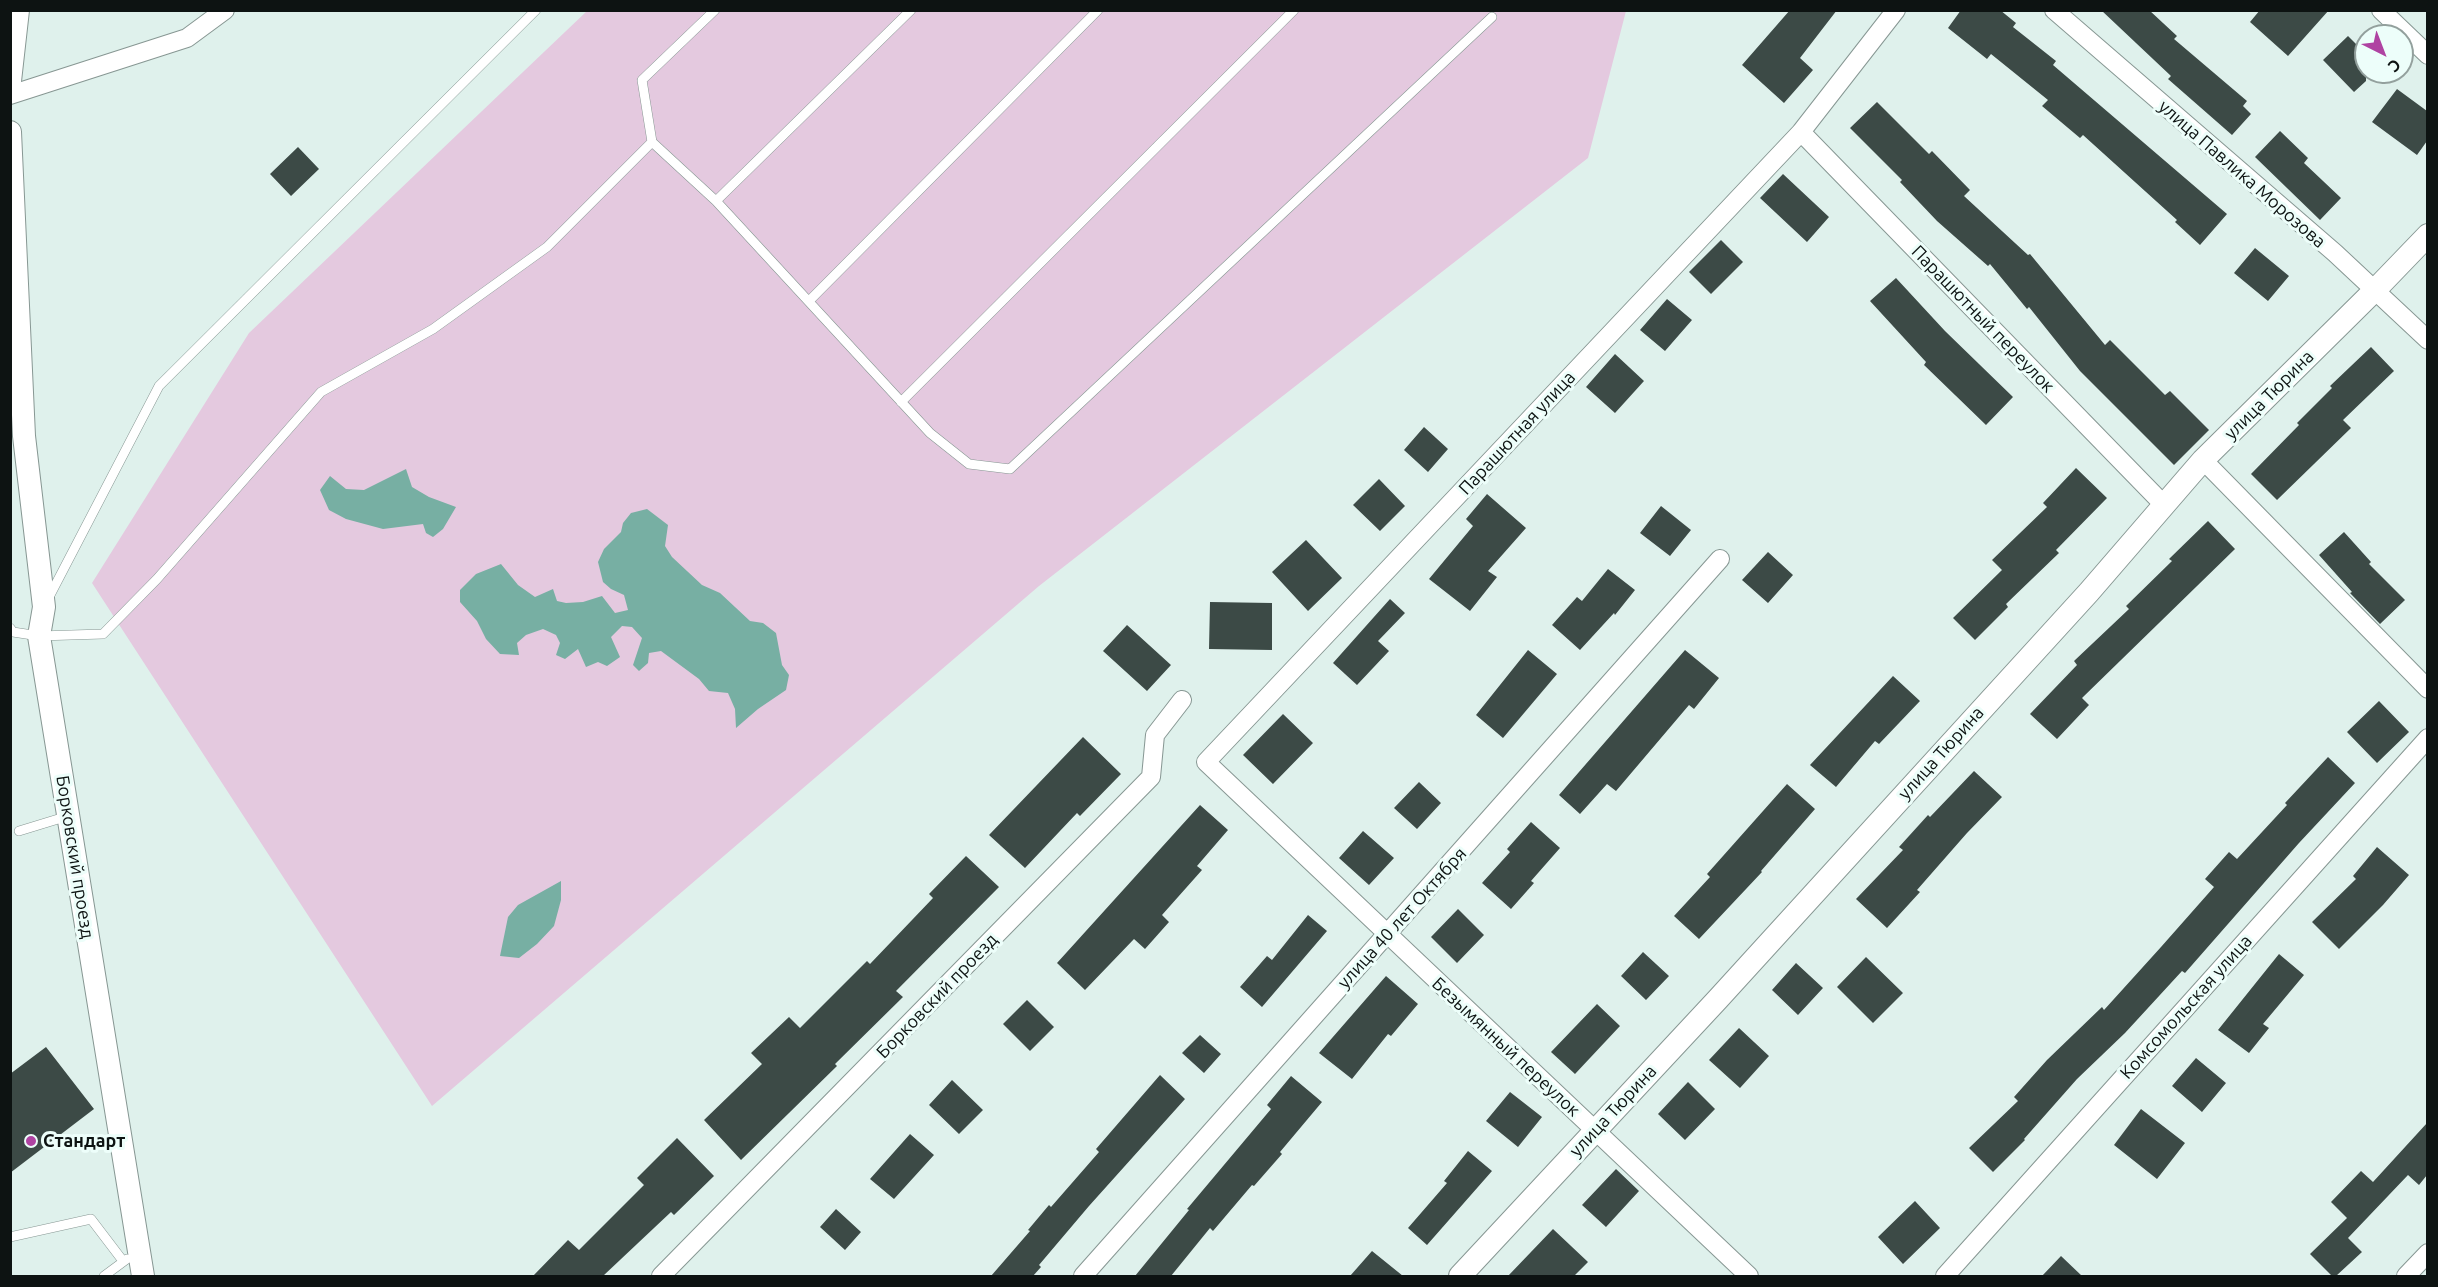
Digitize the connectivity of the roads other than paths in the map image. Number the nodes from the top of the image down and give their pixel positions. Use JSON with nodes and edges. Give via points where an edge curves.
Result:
{"nodes":[{"id":1,"x":18,"y":10,"type":"edge"},
{"id":2,"x":225,"y":10,"type":"edge"},
{"id":3,"x":536,"y":10,"type":"edge"},
{"id":4,"x":715,"y":10,"type":"edge"},
{"id":5,"x":911,"y":10,"type":"edge"},
{"id":6,"x":1098,"y":10,"type":"edge"},
{"id":7,"x":1294,"y":10,"type":"edge"},
{"id":8,"x":1896,"y":10,"type":"edge"},
{"id":9,"x":2054,"y":10,"type":"edge"},
{"id":10,"x":2381,"y":10,"type":"edge"},
{"id":11,"x":1492,"y":17,"type":"dead end"},
{"id":12,"x":12,"y":51,"type":"edge"},
{"id":13,"x":2427,"y":55,"type":"edge"},
{"id":14,"x":10,"y":81,"type":"edge"},
{"id":15,"x":10,"y":95,"type":"edge"},
{"id":16,"x":10,"y":132,"type":"edge"},
{"id":17,"x":1801,"y":132,"type":"junction"},
{"id":18,"x":652,"y":142,"type":"junction"},
{"id":19,"x":716,"y":201,"type":"junction"},
{"id":20,"x":2427,"y":235,"type":"edge"},
{"id":21,"x":2375,"y":290,"type":"junction"},
{"id":22,"x":809,"y":301,"type":"junction"},
{"id":23,"x":14,"y":307,"type":"edge"},
{"id":24,"x":2427,"y":340,"type":"edge"},
{"id":25,"x":901,"y":402,"type":"junction"},
{"id":26,"x":2203,"y":460,"type":"junction"},
{"id":27,"x":2165,"y":506,"type":"junction"},
{"id":28,"x":1720,"y":559,"type":"dead end"},
{"id":29,"x":44,"y":607,"type":"junction"},
{"id":30,"x":10,"y":628,"type":"edge"},
{"id":31,"x":39,"y":636,"type":"junction"},
{"id":32,"x":2427,"y":689,"type":"edge"},
{"id":33,"x":1182,"y":700,"type":"dead end"},
{"id":34,"x":2427,"y":738,"type":"edge"},
{"id":35,"x":68,"y":816,"type":"junction"},
{"id":36,"x":19,"y":831,"type":"dead end"},
{"id":37,"x":1290,"y":841,"type":"joint"},
{"id":38,"x":1387,"y":935,"type":"junction"},
{"id":39,"x":1595,"y":1131,"type":"junction"},
{"id":40,"x":10,"y":1237,"type":"edge"},
{"id":41,"x":2427,"y":1253,"type":"edge"},
{"id":42,"x":131,"y":1256,"type":"junction"},
{"id":43,"x":104,"y":1276,"type":"edge"},
{"id":44,"x":143,"y":1276,"type":"edge"},
{"id":45,"x":661,"y":1276,"type":"edge"},
{"id":46,"x":1083,"y":1276,"type":"edge"},
{"id":47,"x":1460,"y":1276,"type":"edge"},
{"id":48,"x":1749,"y":1276,"type":"edge"},
{"id":49,"x":1945,"y":1276,"type":"edge"},
{"id":50,"x":2406,"y":1276,"type":"edge"}],
"edges":[{"from":1,"to":12,"type":"street"},
{"from":2,"to":15,"type":"street","via":[[187,38]]},
{"from":3,"to":29,"type":"lane","via":[[159,386]]},
{"from":4,"to":18,"type":"lane","via":[[642,80]]},
{"from":5,"to":19,"type":"lane"},
{"from":6,"to":22,"type":"lane"},
{"from":7,"to":25,"type":"lane"},
{"from":8,"to":17,"type":"street","name":"Парашютная улица"},
{"from":9,"to":21,"type":"street","name":"улица Павлика Морозова"},
{"from":10,"to":13,"type":"street"},
{"from":11,"to":25,"type":"lane","via":[[1010,469],[969,464],[930,433]]},
{"from":12,"to":14,"type":"street"},
{"from":16,"to":23,"type":"street","name":"Борковский проезд"},
{"from":17,"to":27,"type":"street","name":"Парашютный переулок"},
{"from":17,"to":37,"type":"street","name":"Парашютная улица","via":[[1206,762]]},
{"from":18,"to":19,"type":"lane"},
{"from":18,"to":31,"type":"lane","via":[[548,247],[433,329],[321,392],[157,579],[103,634]]},
{"from":19,"to":22,"type":"lane"},
{"from":20,"to":21,"type":"street","name":"улица Тюрина"},
{"from":21,"to":24,"type":"street","name":"улица Павлика Морозова"},
{"from":21,"to":26,"type":"street","name":"улица Тюрина"},
{"from":22,"to":25,"type":"lane"},
{"from":23,"to":29,"type":"street","name":"Борковский проезд"},
{"from":26,"to":27,"type":"street","name":"улица Тюрина"},
{"from":26,"to":32,"type":"street"},
{"from":27,"to":39,"type":"street","name":"улица Тюрина"},
{"from":28,"to":38,"type":"street","name":"улица 40 лет Октября"},
{"from":29,"to":31,"type":"street","name":"Борковский проезд"},
{"from":30,"to":31,"type":"lane","via":[[13,632]]},
{"from":31,"to":35,"type":"street","name":"Борковский проезд"},
{"from":33,"to":45,"type":"street","name":"Борковский проезд","via":[[1155,735],[1152,777]]},
{"from":34,"to":49,"type":"street","name":"Комсомольская улица"},
{"from":35,"to":36,"type":"lane"},
{"from":35,"to":42,"type":"street","name":"Борковский проезд"},
{"from":37,"to":38,"type":"street","name":"Безымянный переулок"},
{"from":38,"to":39,"type":"street","name":"Безымянный переулок"},
{"from":38,"to":46,"type":"street","name":"улица 40 лет Октября"},
{"from":39,"to":47,"type":"street","name":"улица Тюрина"},
{"from":39,"to":48,"type":"street","name":"Безымянный переулок"},
{"from":40,"to":42,"type":"lane","via":[[91,1219]]},
{"from":41,"to":50,"type":"street"},
{"from":42,"to":43,"type":"lane"},
{"from":42,"to":44,"type":"street","name":"Борковский проезд"}]}
